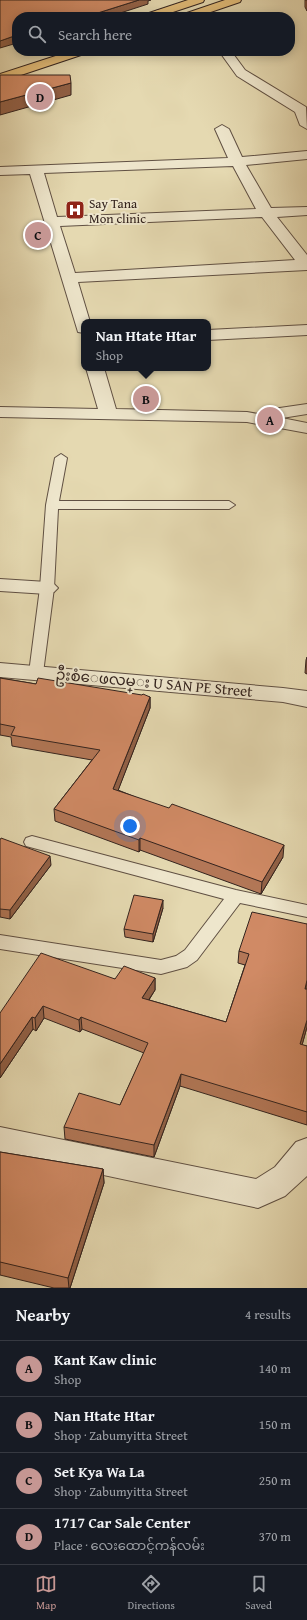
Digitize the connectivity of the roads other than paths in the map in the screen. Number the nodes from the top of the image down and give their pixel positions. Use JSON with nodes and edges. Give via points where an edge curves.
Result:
{"nodes":[{"id":1,"x":199,"y":0,"type":"edge"},
{"id":2,"x":236,"y":0,"type":"edge"},
{"id":3,"x":163,"y":12,"type":"edge"},
{"id":4,"x":200,"y":12,"type":"edge"},
{"id":5,"x":68,"y":56,"type":"edge"},
{"id":6,"x":229,"y":56,"type":"edge"},
{"id":7,"x":1,"y":78,"type":"edge"},
{"id":8,"x":280,"y":97,"type":"junction"},
{"id":9,"x":307,"y":98,"type":"edge"},
{"id":10,"x":222,"y":129,"type":"dead end"},
{"id":11,"x":307,"y":140,"type":"edge"},
{"id":12,"x":237,"y":162,"type":"junction"},
{"id":13,"x":2,"y":167,"type":"edge"},
{"id":14,"x":36,"y":170,"type":"junction"},
{"id":15,"x":307,"y":211,"type":"edge"},
{"id":16,"x":266,"y":213,"type":"junction"},
{"id":17,"x":51,"y":222,"type":"junction"},
{"id":18,"x":307,"y":264,"type":"edge"},
{"id":19,"x":69,"y":278,"type":"junction"},
{"id":20,"x":81,"y":319,"type":"edge"},
{"id":21,"x":307,"y":330,"type":"edge"},
{"id":22,"x":211,"y":335,"type":"edge"},
{"id":23,"x":96,"y":371,"type":"edge"},
{"id":24,"x":307,"y":409,"type":"edge"},
{"id":25,"x":0,"y":412,"type":"edge"},
{"id":26,"x":108,"y":413,"type":"junction"},
{"id":27,"x":247,"y":417,"type":"junction"},
{"id":28,"x":307,"y":428,"type":"edge"},
{"id":29,"x":61,"y":458,"type":"dead end"},
{"id":30,"x":52,"y":505,"type":"junction"},
{"id":31,"x":229,"y":505,"type":"dead end"},
{"id":32,"x":0,"y":585,"type":"edge"},
{"id":33,"x":48,"y":588,"type":"junction"},
{"id":34,"x":0,"y":670,"type":"edge"},
{"id":35,"x":36,"y":672,"type":"junction"},
{"id":36,"x":307,"y":699,"type":"edge"},
{"id":37,"x":32,"y":842,"type":"dead end"},
{"id":38,"x":236,"y":896,"type":"junction"},
{"id":39,"x":307,"y":911,"type":"edge"},
{"id":40,"x":0,"y":942,"type":"edge"},
{"id":41,"x":0,"y":1140,"type":"edge"},
{"id":42,"x":307,"y":1152,"type":"edge"}],
"edges":[{"from":1,"to":3,"type":"main road"},
{"from":2,"to":4,"type":"main road"},
{"from":5,"to":7,"type":"main road"},
{"from":6,"to":8,"type":"street","via":[[241,73]]},
{"from":8,"to":9,"type":"street"},
{"from":8,"to":11,"type":"street","via":[[301,110]]},
{"from":10,"to":12,"type":"street"},
{"from":11,"to":12,"type":"street"},
{"from":12,"to":14,"type":"street"},
{"from":12,"to":16,"type":"street"},
{"from":13,"to":14,"type":"street"},
{"from":14,"to":17,"type":"street"},
{"from":15,"to":16,"type":"street"},
{"from":16,"to":17,"type":"street"},
{"from":16,"to":18,"type":"street"},
{"from":17,"to":19,"type":"street"},
{"from":18,"to":19,"type":"street"},
{"from":19,"to":20,"type":"street"},
{"from":21,"to":22,"type":"street"},
{"from":23,"to":26,"type":"street"},
{"from":24,"to":27,"type":"street"},
{"from":25,"to":26,"type":"street"},
{"from":26,"to":27,"type":"street"},
{"from":27,"to":28,"type":"street"},
{"from":29,"to":30,"type":"lane"},
{"from":30,"to":31,"type":"lane"},
{"from":30,"to":33,"type":"lane"},
{"from":32,"to":33,"type":"street"},
{"from":33,"to":35,"type":"lane"},
{"from":34,"to":35,"type":"street","name":"ဦးစံေဖလမ္း U SAN PE Street"},
{"from":35,"to":36,"type":"street","name":"ဦးစံေဖလမ္း U SAN PE Street"},
{"from":37,"to":38,"type":"lane"},
{"from":38,"to":39,"type":"lane"},
{"from":38,"to":40,"type":"lane","via":[[191,955],[181,962],[160,967]]},
{"from":41,"to":42,"type":"street","via":[[258,1194],[279,1184]]}]}
